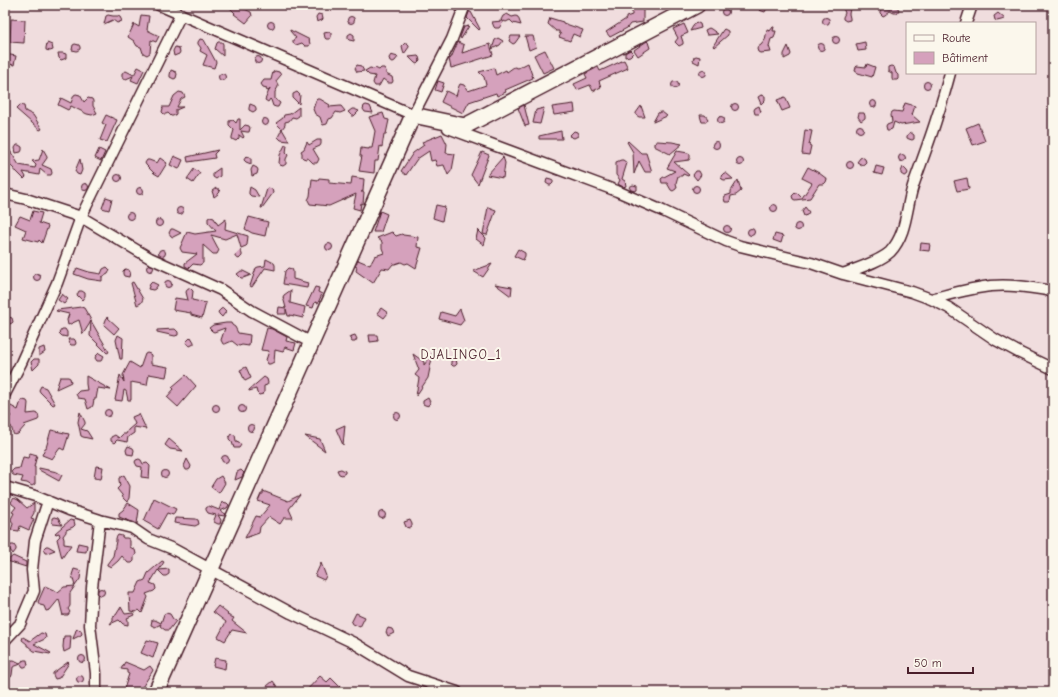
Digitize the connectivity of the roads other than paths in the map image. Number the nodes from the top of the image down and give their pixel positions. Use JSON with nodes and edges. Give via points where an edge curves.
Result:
{"nodes":[{"id":1,"x":160,"y":5,"type":"edge"},
{"id":2,"x":465,"y":5,"type":"edge"},
{"id":3,"x":697,"y":5,"type":"edge"},
{"id":4,"x":972,"y":5,"type":"edge"},
{"id":5,"x":181,"y":14,"type":"junction"},
{"id":6,"x":966,"y":22,"type":"edge"},
{"id":7,"x":950,"y":74,"type":"edge"},
{"id":8,"x":413,"y":115,"type":"junction"},
{"id":9,"x":5,"y":194,"type":"edge"},
{"id":10,"x":81,"y":217,"type":"junction"},
{"id":11,"x":843,"y":274,"type":"junction"},
{"id":12,"x":1053,"y":291,"type":"edge"},
{"id":13,"x":931,"y":299,"type":"junction"},
{"id":14,"x":312,"y":343,"type":"junction"},
{"id":15,"x":1053,"y":369,"type":"edge"},
{"id":16,"x":5,"y":394,"type":"edge"},
{"id":17,"x":5,"y":487,"type":"edge"},
{"id":18,"x":48,"y":502,"type":"junction"},
{"id":19,"x":100,"y":520,"type":"junction"},
{"id":20,"x":210,"y":569,"type":"junction"},
{"id":21,"x":5,"y":640,"type":"edge"},
{"id":22,"x":96,"y":692,"type":"edge"},
{"id":23,"x":156,"y":692,"type":"edge"},
{"id":24,"x":457,"y":692,"type":"edge"}],
"edges":[{"from":1,"to":5,"type":"street"},
{"from":2,"to":8,"type":"street","via":[[452,39]]},
{"from":3,"to":8,"type":"street","via":[[465,126]]},
{"from":4,"to":6,"type":"street"},
{"from":5,"to":8,"type":"street"},
{"from":5,"to":10,"type":"street"},
{"from":7,"to":11,"type":"street","via":[[913,188],[901,235],[885,256]]},
{"from":8,"to":11,"type":"street","via":[[617,191],[726,241]]},
{"from":8,"to":14,"type":"street"},
{"from":9,"to":10,"type":"street","via":[[26,198]]},
{"from":10,"to":14,"type":"street","via":[[150,258],[221,290],[252,311]]},
{"from":10,"to":16,"type":"street","via":[[57,283]]},
{"from":11,"to":13,"type":"street"},
{"from":12,"to":13,"type":"street","via":[[992,286]]},
{"from":13,"to":15,"type":"street","via":[[996,340]]},
{"from":14,"to":20,"type":"street"},
{"from":17,"to":18,"type":"street"},
{"from":18,"to":19,"type":"street"},
{"from":18,"to":21,"type":"street","via":[[35,541],[32,570],[34,591],[20,624]]},
{"from":19,"to":20,"type":"street","via":[[132,528],[148,540],[173,549]]},
{"from":19,"to":22,"type":"street","via":[[90,625]]},
{"from":20,"to":23,"type":"street"},
{"from":20,"to":24,"type":"street","via":[[291,613],[354,643],[408,676]]}]}
